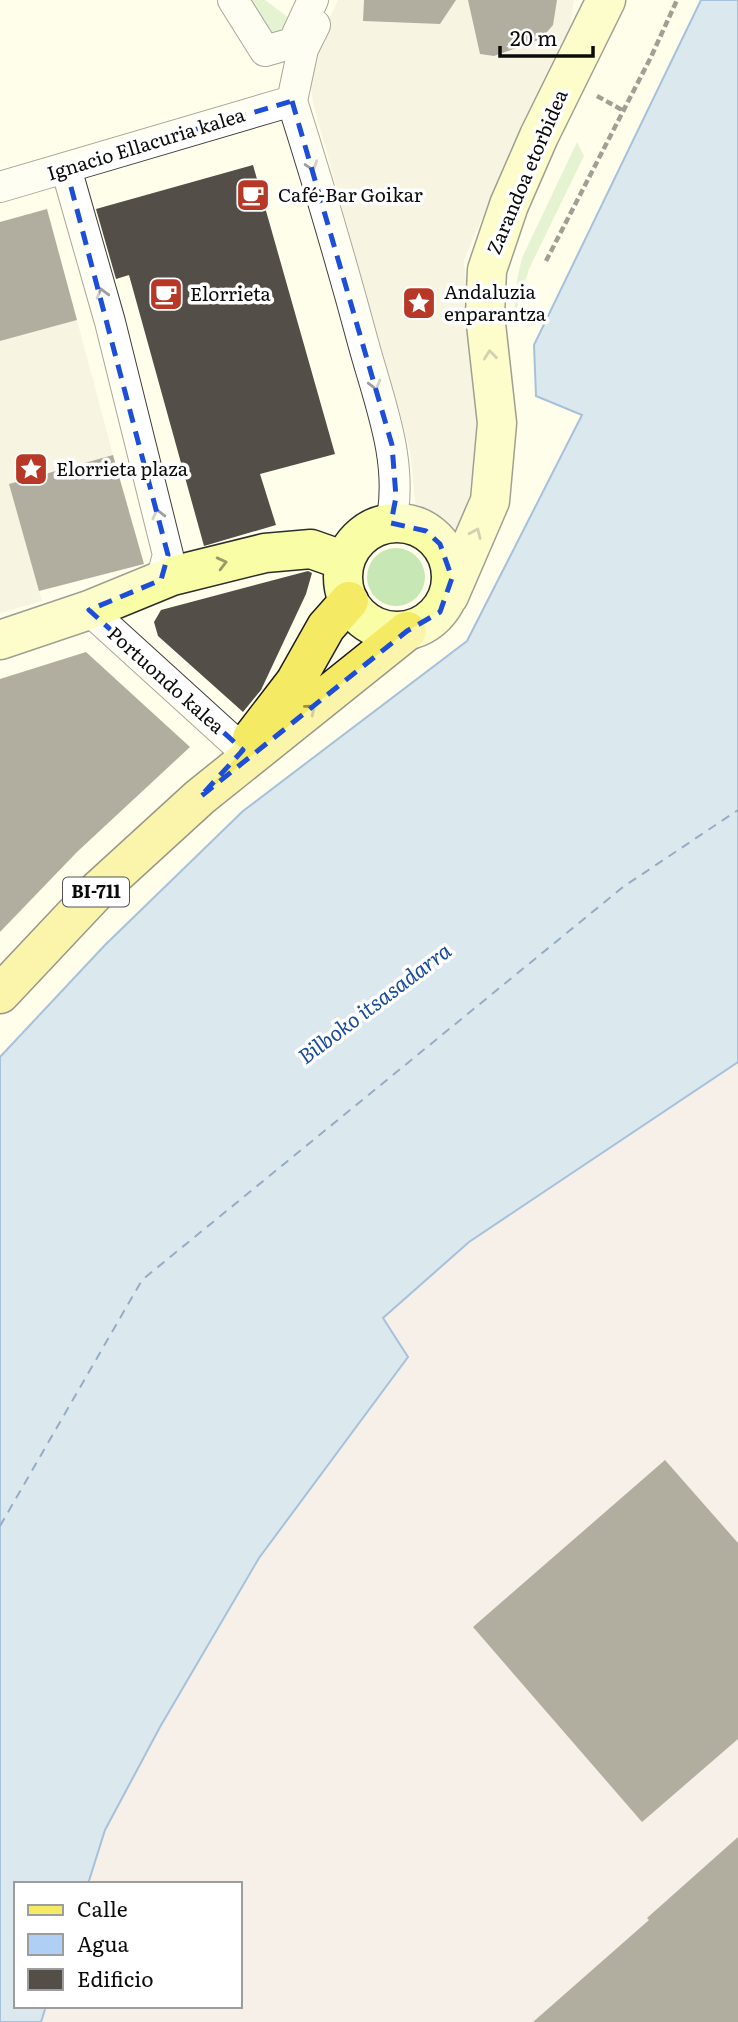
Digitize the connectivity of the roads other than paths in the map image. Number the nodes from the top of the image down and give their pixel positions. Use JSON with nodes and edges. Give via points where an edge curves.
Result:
{"nodes":[{"id":1,"x":233,"y":0,"type":"edge"},
{"id":2,"x":606,"y":0,"type":"edge"},
{"id":3,"x":310,"y":2,"type":"edge"},
{"id":4,"x":292,"y":101,"type":"junction"},
{"id":5,"x":66,"y":168,"type":"junction"},
{"id":6,"x":0,"y":187,"type":"edge"},
{"id":7,"x":391,"y":523,"type":"junction"},
{"id":8,"x":345,"y":561,"type":"junction"},
{"id":9,"x":161,"y":580,"type":"junction"},
{"id":10,"x":449,"y":596,"type":"junction"},
{"id":11,"x":349,"y":601,"type":"junction"},
{"id":12,"x":89,"y":610,"type":"junction"},
{"id":13,"x":407,"y":631,"type":"junction"},
{"id":14,"x":0,"y":640,"type":"edge"},
{"id":15,"x":243,"y":750,"type":"junction"},
{"id":16,"x":200,"y":797,"type":"junction"},
{"id":17,"x":0,"y":994,"type":"edge"}],
"edges":[{"from":1,"to":3,"type":"street","via":[[265,51],[293,43]]},
{"from":10,"to":2,"type":"main road","name":"Zarandoa etorbidea","one_way":true,"via":[[490,501],[493,479],[497,423],[485,314],[487,270],[539,136]]},
{"from":3,"to":4,"type":"street"},
{"from":4,"to":5,"type":"street","name":"Ignacio Ellacuria kalea"},
{"from":4,"to":7,"type":"street","one_way":true,"via":[[392,445],[396,498]]},
{"from":5,"to":6,"type":"street","name":"Ignacio Ellacuria kalea"},
{"from":9,"to":5,"type":"street","one_way":true,"via":[[168,555]]},
{"from":7,"to":8,"type":"main road","via":[[363,535]]},
{"from":7,"to":10,"type":"main road","via":[[410,524],[440,544],[449,560]]},
{"from":9,"to":8,"type":"main road","one_way":true,"via":[[265,553],[311,549]]},
{"from":8,"to":11,"type":"main road","via":[[344,588]]},
{"from":9,"to":12,"type":"main road"},
{"from":10,"to":13,"type":"main road","via":[[425,625]]},
{"from":11,"to":13,"type":"main road","via":[[373,626]]},
{"from":11,"to":15,"type":"main road","number":"BI-711"},
{"from":12,"to":14,"type":"main road"},
{"from":12,"to":15,"type":"street","name":"Portuondo kalea"},
{"from":16,"to":13,"type":"main road","number":"BI-711","one_way":true},
{"from":15,"to":16,"type":"main road","number":"BI-711"},
{"from":16,"to":17,"type":"main road","number":"BI-711","via":[[96,892]]}]}
